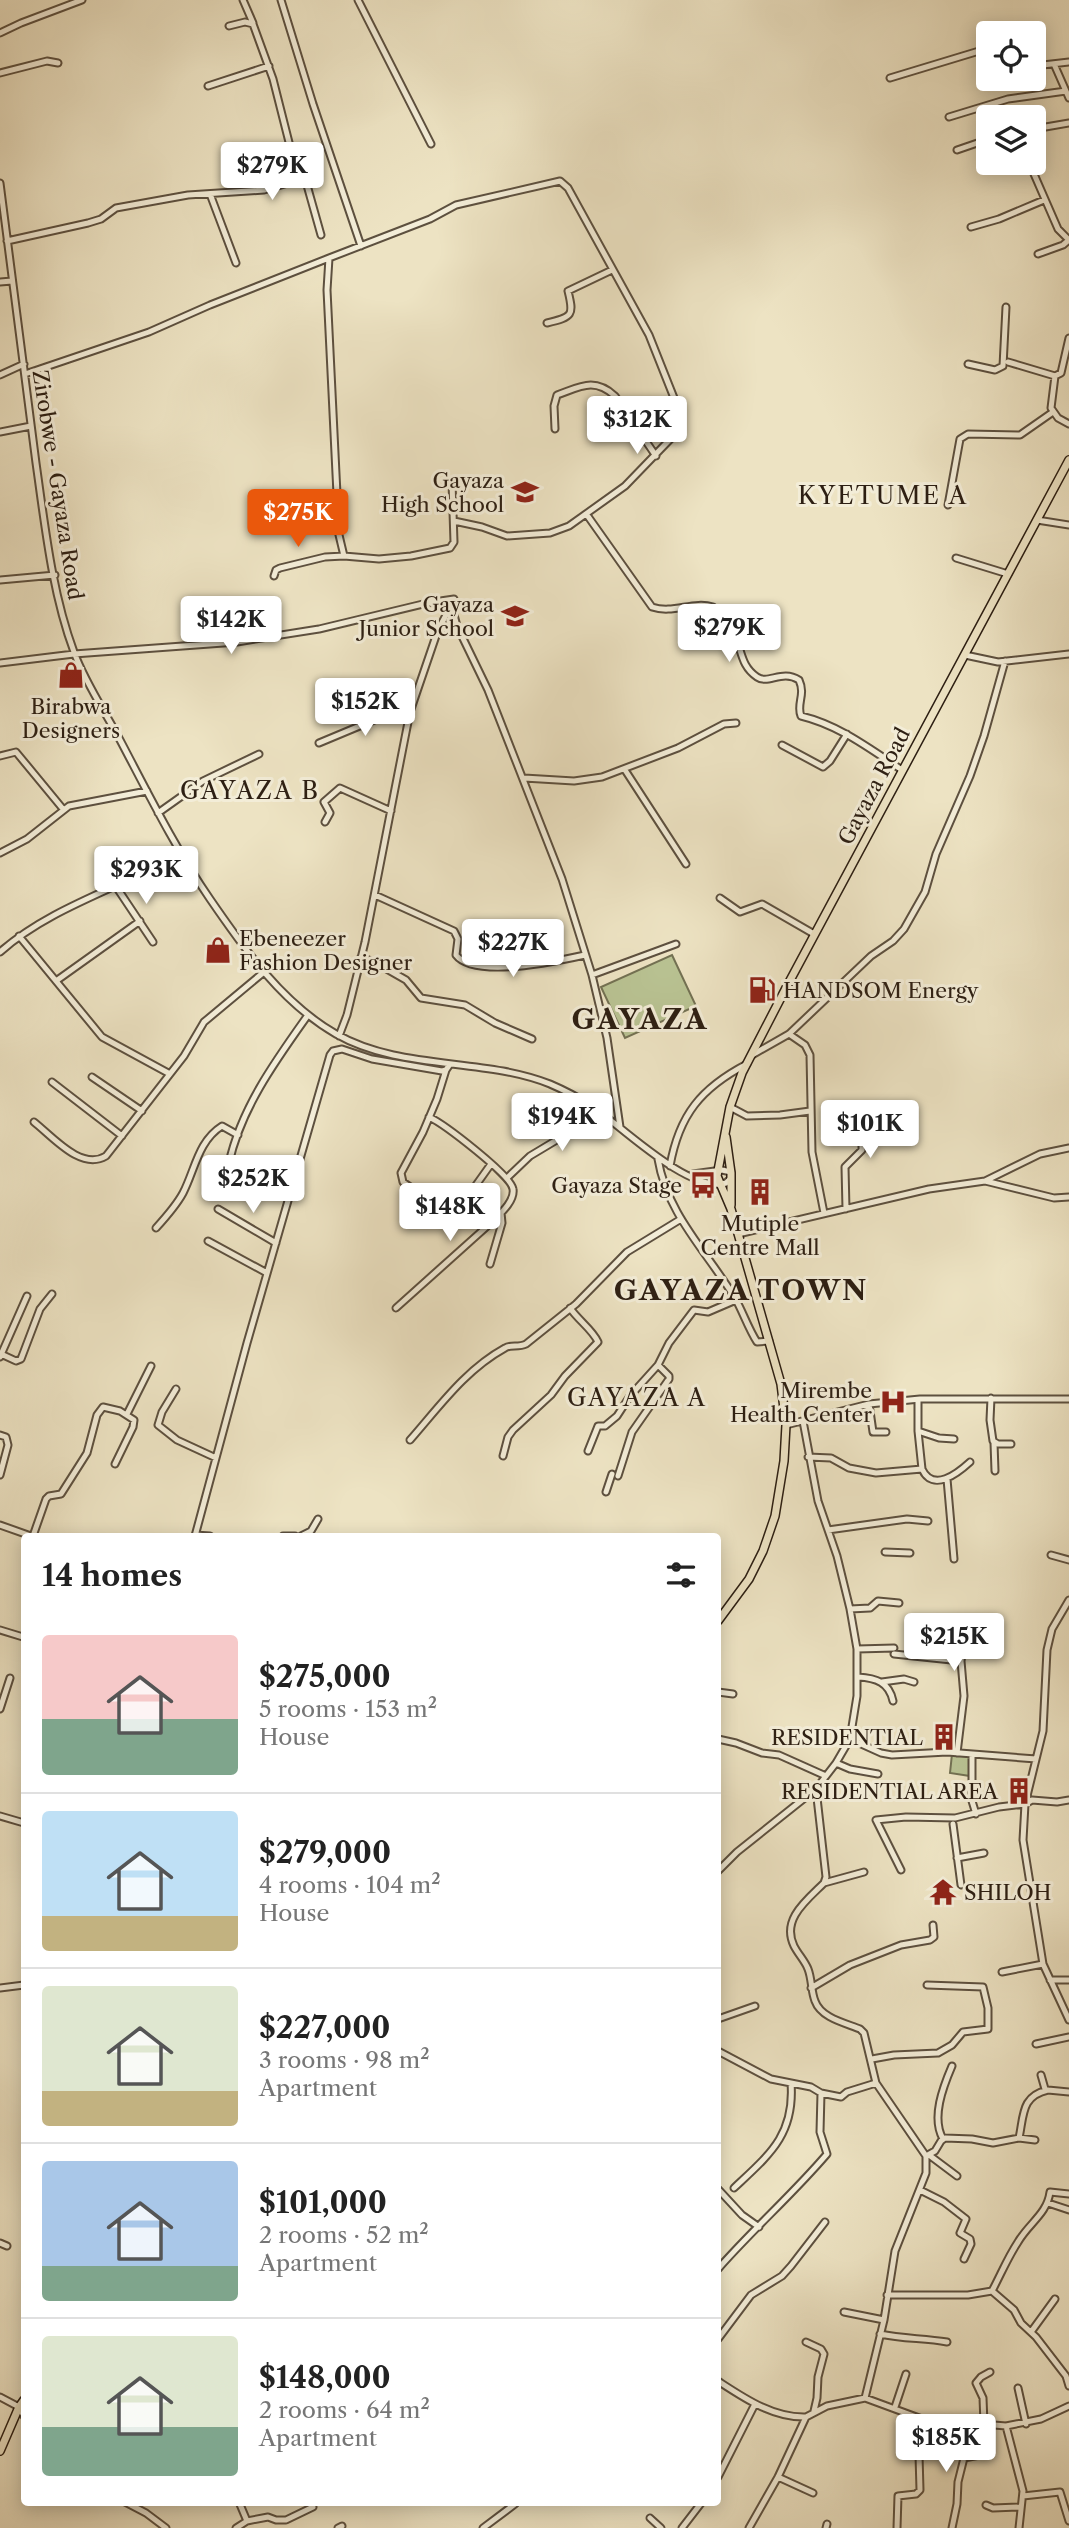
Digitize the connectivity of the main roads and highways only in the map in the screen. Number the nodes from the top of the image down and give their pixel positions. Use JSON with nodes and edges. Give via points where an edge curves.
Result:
{"nodes":[{"id":1,"x":1069,"y":460,"type":"edge"},
{"id":2,"x":725,"y":1135,"type":"junction"},
{"id":3,"x":731,"y":1209,"type":"junction"},
{"id":4,"x":721,"y":1617,"type":"edge"},
{"id":5,"x":21,"y":2404,"type":"edge"},
{"id":6,"x":0,"y":2451,"type":"edge"}],
"edges":[{"from":1,"to":2,"type":"main road","name":"Gayaza Road","via":[[747,1064],[730,1107]]},
{"from":2,"to":3,"type":"main road","name":"Gayaza Road"},
{"from":2,"to":3,"type":"main road","name":"Gayaza Road","via":[[718,1171]]},
{"from":3,"to":4,"type":"main road","name":"Gayaza Road","via":[[788,1422],[781,1488],[763,1551]]},
{"from":5,"to":6,"type":"main road"}]}
